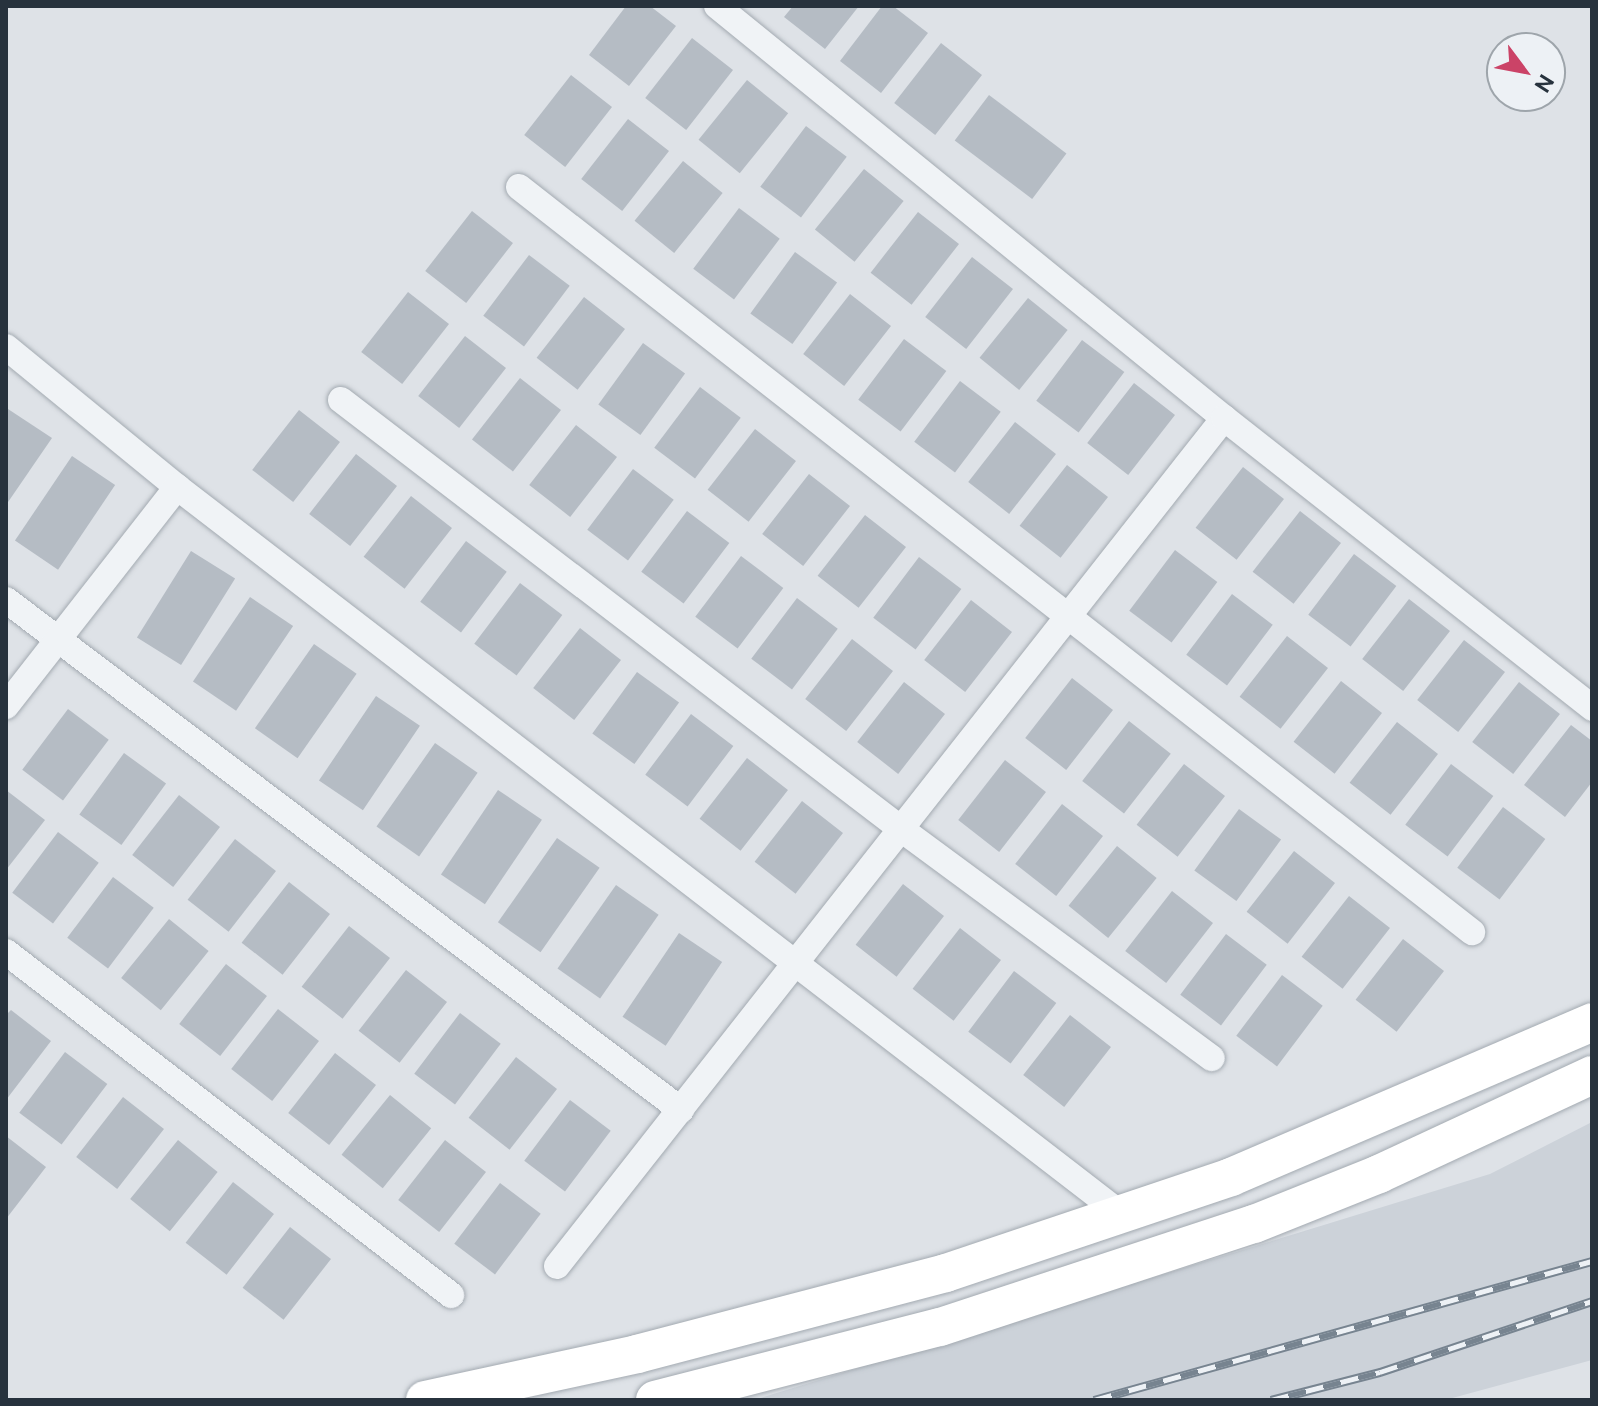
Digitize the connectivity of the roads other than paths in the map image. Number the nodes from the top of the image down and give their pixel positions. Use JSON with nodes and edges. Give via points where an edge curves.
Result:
{"nodes":[{"id":1,"x":717,"y":6,"type":"edge"},
{"id":2,"x":519,"y":187,"type":"dead end"},
{"id":3,"x":6,"y":347,"type":"edge"},
{"id":4,"x":341,"y":400,"type":"dead end"},
{"id":5,"x":1224,"y":418,"type":"junction"},
{"id":6,"x":177,"y":487,"type":"junction"},
{"id":7,"x":6,"y":600,"type":"edge"},
{"id":8,"x":1068,"y":618,"type":"junction"},
{"id":9,"x":57,"y":640,"type":"junction"},
{"id":10,"x":6,"y":706,"type":"edge"},
{"id":11,"x":1592,"y":708,"type":"edge"},
{"id":12,"x":901,"y":829,"type":"junction"},
{"id":13,"x":1472,"y":932,"type":"dead end"},
{"id":14,"x":6,"y":952,"type":"edge"},
{"id":15,"x":797,"y":962,"type":"junction"},
{"id":16,"x":1592,"y":1022,"type":"edge"},
{"id":17,"x":1212,"y":1058,"type":"dead end"},
{"id":18,"x":1592,"y":1075,"type":"edge"},
{"id":19,"x":681,"y":1110,"type":"junction"},
{"id":20,"x":1121,"y":1214,"type":"junction"},
{"id":21,"x":557,"y":1266,"type":"dead end"},
{"id":22,"x":451,"y":1295,"type":"dead end"},
{"id":23,"x":425,"y":1400,"type":"edge"},
{"id":24,"x":655,"y":1400,"type":"edge"}],
"edges":[{"from":1,"to":5,"type":"street"},
{"from":2,"to":8,"type":"street"},
{"from":3,"to":6,"type":"street"},
{"from":4,"to":12,"type":"street"},
{"from":5,"to":8,"type":"street"},
{"from":5,"to":11,"type":"street"},
{"from":6,"to":9,"type":"street"},
{"from":6,"to":15,"type":"street"},
{"from":7,"to":9,"type":"street"},
{"from":8,"to":12,"type":"street"},
{"from":8,"to":13,"type":"street"},
{"from":9,"to":10,"type":"street"},
{"from":9,"to":19,"type":"street"},
{"from":12,"to":15,"type":"street"},
{"from":12,"to":17,"type":"street"},
{"from":14,"to":22,"type":"street"},
{"from":15,"to":19,"type":"street"},
{"from":15,"to":20,"type":"street"},
{"from":16,"to":20,"type":"street","via":[[1231,1177]]},
{"from":18,"to":24,"type":"street","via":[[1421,1156],[1254,1224],[940,1327]]},
{"from":19,"to":21,"type":"street"},
{"from":20,"to":23,"type":"street","via":[[946,1273],[637,1354]]}]}
